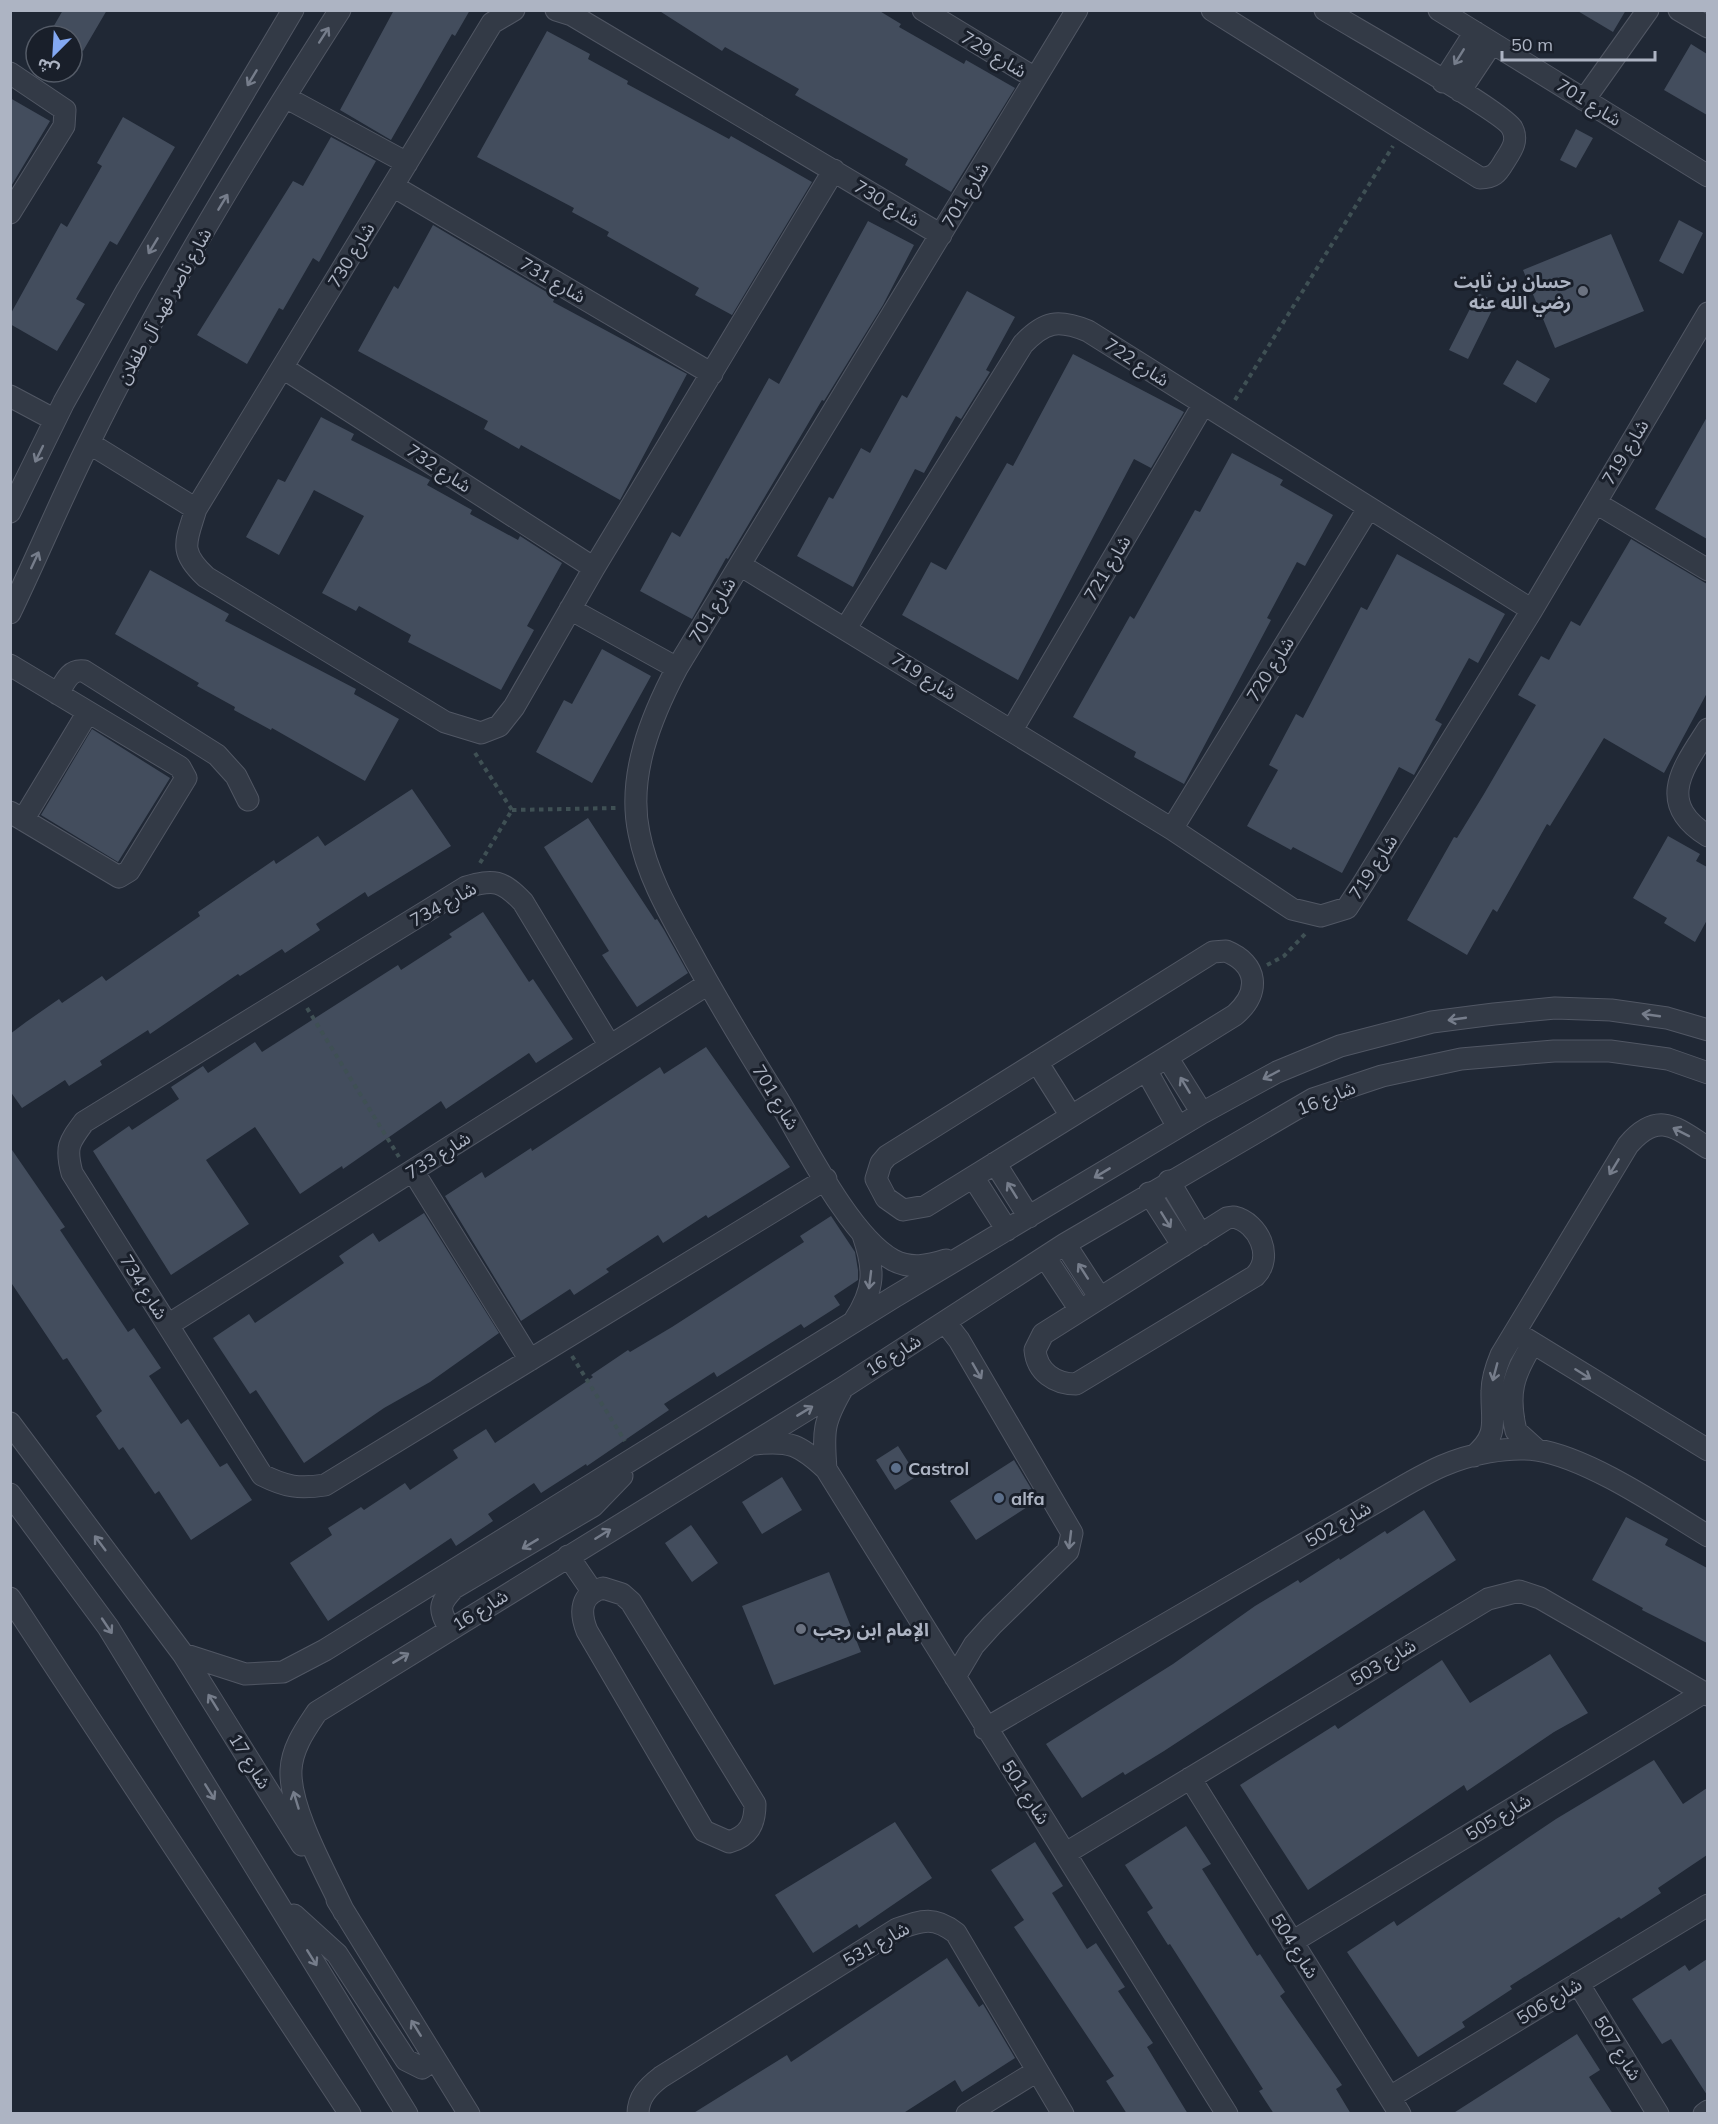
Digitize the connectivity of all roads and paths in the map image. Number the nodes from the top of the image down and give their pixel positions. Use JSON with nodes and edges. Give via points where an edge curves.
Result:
{"nodes":[{"id":1,"x":277,"y":10,"type":"edge"},
{"id":2,"x":294,"y":10,"type":"edge"},
{"id":3,"x":340,"y":10,"type":"edge"},
{"id":4,"x":514,"y":10,"type":"edge"},
{"id":5,"x":556,"y":10,"type":"edge"},
{"id":6,"x":1077,"y":10,"type":"edge"},
{"id":7,"x":1212,"y":10,"type":"edge"},
{"id":8,"x":1325,"y":10,"type":"edge"},
{"id":9,"x":1439,"y":10,"type":"edge"},
{"id":10,"x":1648,"y":10,"type":"edge"},
{"id":11,"x":1679,"y":10,"type":"edge"},
{"id":12,"x":930,"y":13,"type":"edge"},
{"id":13,"x":1707,"y":27,"type":"edge"},
{"id":14,"x":278,"y":35,"type":"junction"},
{"id":15,"x":1483,"y":38,"type":"junction"},
{"id":16,"x":10,"y":73,"type":"edge"},
{"id":17,"x":1035,"y":78,"type":"junction"},
{"id":18,"x":1452,"y":87,"type":"junction"},
{"id":19,"x":285,"y":97,"type":"junction"},
{"id":20,"x":1584,"y":100,"type":"junction"},
{"id":21,"x":1403,"y":130,"type":"junction"},
{"id":22,"x":407,"y":163,"type":"junction"},
{"id":23,"x":834,"y":170,"type":"junction"},
{"id":24,"x":1707,"y":176,"type":"edge"},
{"id":25,"x":393,"y":186,"type":"junction"},
{"id":26,"x":10,"y":213,"type":"edge"},
{"id":27,"x":941,"y":236,"type":"junction"},
{"id":28,"x":1707,"y":314,"type":"edge"},
{"id":29,"x":284,"y":368,"type":"junction"},
{"id":30,"x":712,"y":374,"type":"junction"},
{"id":31,"x":10,"y":396,"type":"edge"},
{"id":32,"x":1203,"y":405,"type":"junction"},
{"id":33,"x":1223,"y":418,"type":"junction"},
{"id":34,"x":55,"y":420,"type":"junction"},
{"id":35,"x":89,"y":443,"type":"junction"},
{"id":36,"x":1596,"y":503,"type":"junction"},
{"id":37,"x":11,"y":509,"type":"edge"},
{"id":38,"x":196,"y":509,"type":"junction"},
{"id":39,"x":1368,"y":509,"type":"junction"},
{"id":40,"x":740,"y":565,"type":"junction"},
{"id":41,"x":594,"y":568,"type":"junction"},
{"id":42,"x":1707,"y":570,"type":"edge"},
{"id":43,"x":570,"y":609,"type":"junction"},
{"id":44,"x":1532,"y":610,"type":"junction"},
{"id":45,"x":10,"y":613,"type":"edge"},
{"id":46,"x":846,"y":628,"type":"junction"},
{"id":47,"x":10,"y":665,"type":"edge"},
{"id":48,"x":677,"y":668,"type":"junction"},
{"id":49,"x":58,"y":694,"type":"junction"},
{"id":50,"x":88,"y":712,"type":"junction"},
{"id":51,"x":456,"y":726,"type":"junction"},
{"id":52,"x":1707,"y":729,"type":"edge"},
{"id":53,"x":1012,"y":730,"type":"junction"},
{"id":54,"x":248,"y":800,"type":"dead end"},
{"id":55,"x":636,"y":807,"type":"junction"},
{"id":56,"x":513,"y":810,"type":"junction"},
{"id":57,"x":17,"y":816,"type":"edge"},
{"id":58,"x":1172,"y":829,"type":"junction"},
{"id":59,"x":1707,"y":836,"type":"edge"},
{"id":60,"x":466,"y":887,"type":"junction"},
{"id":61,"x":1321,"y":916,"type":"junction"},
{"id":62,"x":1251,"y":973,"type":"junction"},
{"id":63,"x":708,"y":984,"type":"junction"},
{"id":64,"x":297,"y":991,"type":"junction"},
{"id":65,"x":1707,"y":1030,"type":"edge"},
{"id":66,"x":610,"y":1046,"type":"junction"},
{"id":67,"x":1167,"y":1057,"type":"junction"},
{"id":68,"x":1037,"y":1062,"type":"junction"},
{"id":69,"x":1146,"y":1070,"type":"junction"},
{"id":70,"x":1707,"y":1073,"type":"edge"},
{"id":71,"x":1202,"y":1113,"type":"junction"},
{"id":72,"x":1071,"y":1116,"type":"junction"},
{"id":73,"x":1178,"y":1127,"type":"junction"},
{"id":74,"x":1707,"y":1148,"type":"edge"},
{"id":75,"x":995,"y":1163,"type":"junction"},
{"id":76,"x":411,"y":1172,"type":"junction"},
{"id":77,"x":973,"y":1177,"type":"junction"},
{"id":78,"x":826,"y":1179,"type":"junction"},
{"id":79,"x":1169,"y":1181,"type":"junction"},
{"id":80,"x":1149,"y":1193,"type":"junction"},
{"id":81,"x":1029,"y":1217,"type":"junction"},
{"id":82,"x":1007,"y":1230,"type":"junction"},
{"id":83,"x":863,"y":1234,"type":"junction"},
{"id":84,"x":1201,"y":1235,"type":"junction"},
{"id":85,"x":1065,"y":1244,"type":"junction"},
{"id":86,"x":1183,"y":1246,"type":"junction"},
{"id":87,"x":967,"y":1254,"type":"junction"},
{"id":88,"x":1045,"y":1257,"type":"junction"},
{"id":89,"x":1100,"y":1298,"type":"junction"},
{"id":90,"x":1080,"y":1310,"type":"junction"},
{"id":91,"x":945,"y":1322,"type":"junction"},
{"id":92,"x":168,"y":1324,"type":"junction"},
{"id":93,"x":853,"y":1324,"type":"junction"},
{"id":94,"x":1515,"y":1332,"type":"junction"},
{"id":95,"x":562,"y":1340,"type":"junction"},
{"id":96,"x":1533,"y":1343,"type":"junction"},
{"id":97,"x":530,"y":1360,"type":"junction"},
{"id":98,"x":844,"y":1387,"type":"junction"},
{"id":99,"x":10,"y":1423,"type":"edge"},
{"id":100,"x":748,"y":1445,"type":"junction"},
{"id":101,"x":1537,"y":1450,"type":"junction"},
{"id":102,"x":1707,"y":1450,"type":"edge"},
{"id":103,"x":1474,"y":1456,"type":"junction"},
{"id":104,"x":638,"y":1457,"type":"junction"},
{"id":105,"x":826,"y":1469,"type":"junction"},
{"id":106,"x":10,"y":1494,"type":"edge"},
{"id":107,"x":1707,"y":1536,"type":"edge"},
{"id":108,"x":568,"y":1556,"type":"junction"},
{"id":109,"x":592,"y":1591,"type":"junction"},
{"id":110,"x":10,"y":1598,"type":"edge"},
{"id":111,"x":449,"y":1628,"type":"junction"},
{"id":112,"x":183,"y":1654,"type":"junction"},
{"id":113,"x":955,"y":1677,"type":"junction"},
{"id":114,"x":1705,"y":1694,"type":"edge"},
{"id":115,"x":985,"y":1729,"type":"junction"},
{"id":116,"x":1190,"y":1778,"type":"junction"},
{"id":117,"x":1066,"y":1853,"type":"junction"},
{"id":118,"x":275,"y":1899,"type":"junction"},
{"id":119,"x":1707,"y":1905,"type":"edge"},
{"id":120,"x":344,"y":1912,"type":"junction"},
{"id":121,"x":1292,"y":1942,"type":"junction"},
{"id":122,"x":1578,"y":1983,"type":"junction"},
{"id":123,"x":435,"y":2059,"type":"junction"},
{"id":124,"x":1037,"y":2071,"type":"junction"},
{"id":125,"x":1395,"y":2105,"type":"edge"},
{"id":126,"x":350,"y":2114,"type":"edge"},
{"id":127,"x":407,"y":2114,"type":"edge"},
{"id":128,"x":469,"y":2114,"type":"edge"},
{"id":129,"x":638,"y":2114,"type":"edge"},
{"id":130,"x":967,"y":2114,"type":"edge"},
{"id":131,"x":1063,"y":2114,"type":"edge"},
{"id":132,"x":1227,"y":2114,"type":"edge"},
{"id":133,"x":1658,"y":2114,"type":"edge"}],
"edges":[{"from":1,"to":14,"type":"street"},
{"from":2,"to":14,"type":"street","name":"شارع ناصر فهد آل طفلان"},
{"from":19,"to":3,"type":"street","name":"شارع ناصر فهد آل طفلان","one_way":true},
{"from":4,"to":22,"type":"street","name":"شارع 730","via":[[492,23]]},
{"from":5,"to":23,"type":"street","name":"شارع 730","via":[[572,15]]},
{"from":6,"to":17,"type":"street","name":"شارع 701"},
{"from":7,"to":21,"type":"street"},
{"from":8,"to":18,"type":"street"},
{"from":9,"to":15,"type":"street","name":"شارع 701"},
{"from":10,"to":20,"type":"street"},
{"from":11,"to":13,"type":"street"},
{"from":12,"to":17,"type":"street","name":"شارع 729"},
{"from":14,"to":34,"type":"street","name":"شارع ناصر فهد آل طفلان","one_way":true},
{"from":15,"to":18,"type":"street"},
{"from":15,"to":20,"type":"street","name":"شارع 701"},
{"from":16,"to":26,"type":"street","via":[[65,110],[64,126]]},
{"from":17,"to":27,"type":"street","name":"شارع 701"},
{"from":18,"to":21,"type":"street","via":[[1511,126],[1514,146],[1497,174],[1480,178]]},
{"from":19,"to":22,"type":"street"},
{"from":35,"to":19,"type":"street","name":"شارع ناصر فهد آل طفلان","one_way":true,"via":[[164,302]]},
{"from":20,"to":24,"type":"street","name":"شارع 701"},
{"from":21,"to":33,"type":"path"},
{"from":22,"to":25,"type":"street","name":"شارع 730"},
{"from":23,"to":27,"type":"street","name":"شارع 730"},
{"from":23,"to":30,"type":"street","name":"شارع 730"},
{"from":25,"to":29,"type":"street","name":"شارع 730"},
{"from":25,"to":30,"type":"street","name":"شارع 731"},
{"from":27,"to":40,"type":"street","name":"شارع 701"},
{"from":28,"to":36,"type":"street","name":"شارع 719"},
{"from":29,"to":38,"type":"street","name":"شارع 730"},
{"from":29,"to":41,"type":"street","name":"شارع 732"},
{"from":30,"to":41,"type":"street","name":"شارع 730"},
{"from":31,"to":34,"type":"street"},
{"from":32,"to":33,"type":"street","name":"شارع 722"},
{"from":32,"to":46,"type":"street","name":"شارع 722","via":[[1088,331],[1070,323],[1038,328],[1023,344]]},
{"from":32,"to":53,"type":"street","name":"شارع 721"},
{"from":33,"to":39,"type":"street","name":"شارع 722"},
{"from":34,"to":37,"type":"street","name":"شارع ناصر فهد آل طفلان","one_way":true},
{"from":35,"to":38,"type":"street"},
{"from":45,"to":35,"type":"street","name":"شارع ناصر فهد آل طفلان","one_way":true},
{"from":36,"to":42,"type":"street"},
{"from":36,"to":44,"type":"street","name":"شارع 719"},
{"from":38,"to":51,"type":"street","name":"شارع 730","via":[[185,546],[190,562],[206,577]]},
{"from":39,"to":44,"type":"street","name":"شارع 722"},
{"from":39,"to":58,"type":"street","name":"شارع 720"},
{"from":40,"to":46,"type":"street","name":"شارع 719"},
{"from":40,"to":48,"type":"street","name":"شارع 701"},
{"from":41,"to":43,"type":"street","name":"شارع 730"},
{"from":43,"to":48,"type":"street"},
{"from":43,"to":51,"type":"street","name":"شارع 730","via":[[499,726],[481,734]]},
{"from":44,"to":61,"type":"street","name":"شارع 719","via":[[1347,908]]},
{"from":46,"to":53,"type":"street","name":"شارع 719"},
{"from":47,"to":49,"type":"street"},
{"from":48,"to":55,"type":"street","name":"شارع 701","via":[[645,741]]},
{"from":49,"to":50,"type":"street"},
{"from":49,"to":54,"type":"street","via":[[70,674],[84,671],[217,755],[236,776]]},
{"from":50,"to":57,"type":"street"},
{"from":50,"to":57,"type":"street","via":[[180,767],[185,774],[183,786],[129,871],[119,877]]},
{"from":51,"to":56,"type":"path"},
{"from":52,"to":59,"type":"street","via":[[1681,770],[1676,789],[1680,809]]},
{"from":53,"to":58,"type":"street","name":"شارع 719"},
{"from":55,"to":56,"type":"path"},
{"from":55,"to":63,"type":"street","name":"شارع 701","via":[[647,866]]},
{"from":56,"to":60,"type":"path"},
{"from":58,"to":61,"type":"street","name":"شارع 719","via":[[1292,909]]},
{"from":60,"to":64,"type":"street","name":"شارع 734"},
{"from":60,"to":66,"type":"street","name":"شارع 734","via":[[489,880],[508,887],[523,902]]},
{"from":61,"to":62,"type":"path","via":[[1284,956]]},
{"from":62,"to":67,"type":"street","via":[[1253,986],[1244,1007]]},
{"from":62,"to":68,"type":"street","via":[[1239,956],[1213,952]]},
{"from":63,"to":66,"type":"street","name":"شارع 733"},
{"from":63,"to":78,"type":"street","name":"شارع 701"},
{"from":64,"to":76,"type":"path"},
{"from":64,"to":92,"type":"street","name":"شارع 734","via":[[84,1122],[71,1140],[67,1154],[72,1173]]},
{"from":65,"to":71,"type":"street","one_way":true,"via":[[1667,1018],[1555,1008],[1432,1022],[1340,1046],[1277,1072]]},
{"from":66,"to":76,"type":"street","name":"شارع 733"},
{"from":67,"to":69,"type":"street"},
{"from":71,"to":67,"type":"street","one_way":true},
{"from":68,"to":72,"type":"street"},
{"from":68,"to":77,"type":"street","via":[[887,1156],[876,1179],[886,1198],[903,1210],[926,1206]]},
{"from":69,"to":72,"type":"street"},
{"from":69,"to":73,"type":"street"},
{"from":70,"to":79,"type":"street","name":"شارع 16","via":[[1668,1059],[1610,1051],[1554,1051],[1461,1059],[1382,1076],[1312,1099]]},
{"from":71,"to":73,"type":"street"},
{"from":72,"to":75,"type":"street"},
{"from":73,"to":81,"type":"street","one_way":true},
{"from":74,"to":94,"type":"street","one_way":true,"via":[[1677,1129],[1660,1124],[1641,1129],[1628,1144]]},
{"from":75,"to":77,"type":"street"},
{"from":81,"to":75,"type":"street","one_way":true},
{"from":76,"to":92,"type":"street","name":"شارع 733"},
{"from":76,"to":97,"type":"street"},
{"from":77,"to":82,"type":"street"},
{"from":78,"to":83,"type":"street","name":"شارع 701"},
{"from":78,"to":95,"type":"street","name":"شارع 734"},
{"from":79,"to":80,"type":"street","name":"شارع 16"},
{"from":79,"to":84,"type":"street"},
{"from":80,"to":85,"type":"street","name":"شارع 16"},
{"from":80,"to":86,"type":"street","one_way":true},
{"from":81,"to":82,"type":"street"},
{"from":82,"to":87,"type":"street"},
{"from":83,"to":87,"type":"street","name":"شارع 701","via":[[893,1260],[914,1266]]},
{"from":83,"to":93,"type":"street","name":"شارع 701","one_way":true,"via":[[872,1277],[867,1301]]},
{"from":84,"to":86,"type":"street"},
{"from":84,"to":90,"type":"street","via":[[1227,1218],[1241,1219],[1252,1228],[1264,1250],[1264,1264],[1255,1276],[1076,1384],[1061,1382],[1045,1373],[1035,1357],[1036,1344],[1043,1334]]},
{"from":85,"to":88,"type":"street","name":"شارع 16"},
{"from":89,"to":85,"type":"street","one_way":true},
{"from":86,"to":89,"type":"street"},
{"from":87,"to":93,"type":"street"},
{"from":88,"to":90,"type":"street"},
{"from":88,"to":91,"type":"street","name":"شارع 16"},
{"from":89,"to":90,"type":"street"},
{"from":91,"to":98,"type":"street","name":"شارع 16"},
{"from":91,"to":113,"type":"street","one_way":true,"via":[[1072,1533],[1068,1551],[974,1645]]},
{"from":92,"to":97,"type":"street","name":"شارع 734","via":[[262,1475],[284,1486],[325,1485]]},
{"from":93,"to":104,"type":"street"},
{"from":94,"to":96,"type":"street"},
{"from":94,"to":103,"type":"street","one_way":true,"via":[[1494,1371],[1492,1436]]},
{"from":95,"to":97,"type":"street","name":"شارع 734"},
{"from":95,"to":104,"type":"path"},
{"from":96,"to":101,"type":"street","via":[[1514,1376],[1511,1390],[1516,1431]]},
{"from":96,"to":102,"type":"street","one_way":true},
{"from":100,"to":98,"type":"street","name":"شارع 16","one_way":true},
{"from":98,"to":105,"type":"street","name":"شارع 501","via":[[827,1416]]},
{"from":112,"to":99,"type":"street","name":"شارع 17","one_way":true},
{"from":100,"to":105,"type":"street","name":"شارع 501","via":[[792,1443]]},
{"from":108,"to":100,"type":"street","name":"شارع 16","one_way":true},
{"from":101,"to":103,"type":"street","name":"شارع 502","via":[[1505,1450]]},
{"from":101,"to":107,"type":"street","name":"شارع 502","via":[[1622,1484]]},
{"from":103,"to":115,"type":"street","name":"شارع 502","via":[[1443,1465],[1390,1494]]},
{"from":104,"to":111,"type":"street","one_way":true,"via":[[593,1506],[454,1588],[443,1599],[441,1611]]},
{"from":104,"to":112,"type":"street","via":[[283,1672],[245,1674]]},
{"from":105,"to":113,"type":"street","name":"شارع 501"},
{"from":106,"to":118,"type":"street","one_way":true,"via":[[108,1627]]},
{"from":108,"to":109,"type":"street"},
{"from":108,"to":111,"type":"street","name":"شارع 16"},
{"from":109,"to":109,"type":"street","via":[[581,1610],[587,1631],[704,1831],[729,1842],[742,1838],[750,1829],[755,1804],[631,1602],[612,1589]]},
{"from":110,"to":126,"type":"street"},
{"from":120,"to":111,"type":"street","name":"شارع 16","one_way":true,"via":[[293,1798],[291,1769],[299,1739],[317,1712]]},
{"from":120,"to":112,"type":"street","name":"شارع 17","one_way":true},
{"from":113,"to":115,"type":"street","name":"شارع 501"},
{"from":114,"to":116,"type":"street","name":"شارع 503","via":[[1540,1598],[1519,1592],[1488,1599]]},
{"from":114,"to":121,"type":"street","name":"شارع 505"},
{"from":115,"to":117,"type":"street","name":"شارع 501"},
{"from":116,"to":117,"type":"street","name":"شارع 503"},
{"from":116,"to":121,"type":"street","name":"شارع 504"},
{"from":117,"to":132,"type":"street","name":"شارع 501"},
{"from":118,"to":123,"type":"street","via":[[337,1954],[406,2060],[422,2068]]},
{"from":118,"to":127,"type":"street","one_way":true},
{"from":119,"to":122,"type":"street","name":"شارع 506"},
{"from":123,"to":120,"type":"street","name":"شارع 17","one_way":true},
{"from":121,"to":125,"type":"street","name":"شارع 504"},
{"from":122,"to":125,"type":"street","name":"شارع 506"},
{"from":122,"to":133,"type":"street","name":"شارع 507"},
{"from":123,"to":128,"type":"street","name":"شارع 17"},
{"from":124,"to":129,"type":"street","name":"شارع 531","via":[[956,1933],[941,1922],[921,1921],[897,1929],[661,2076],[638,2102]]},
{"from":124,"to":130,"type":"street"},
{"from":124,"to":131,"type":"street","name":"شارع 531"}]}
